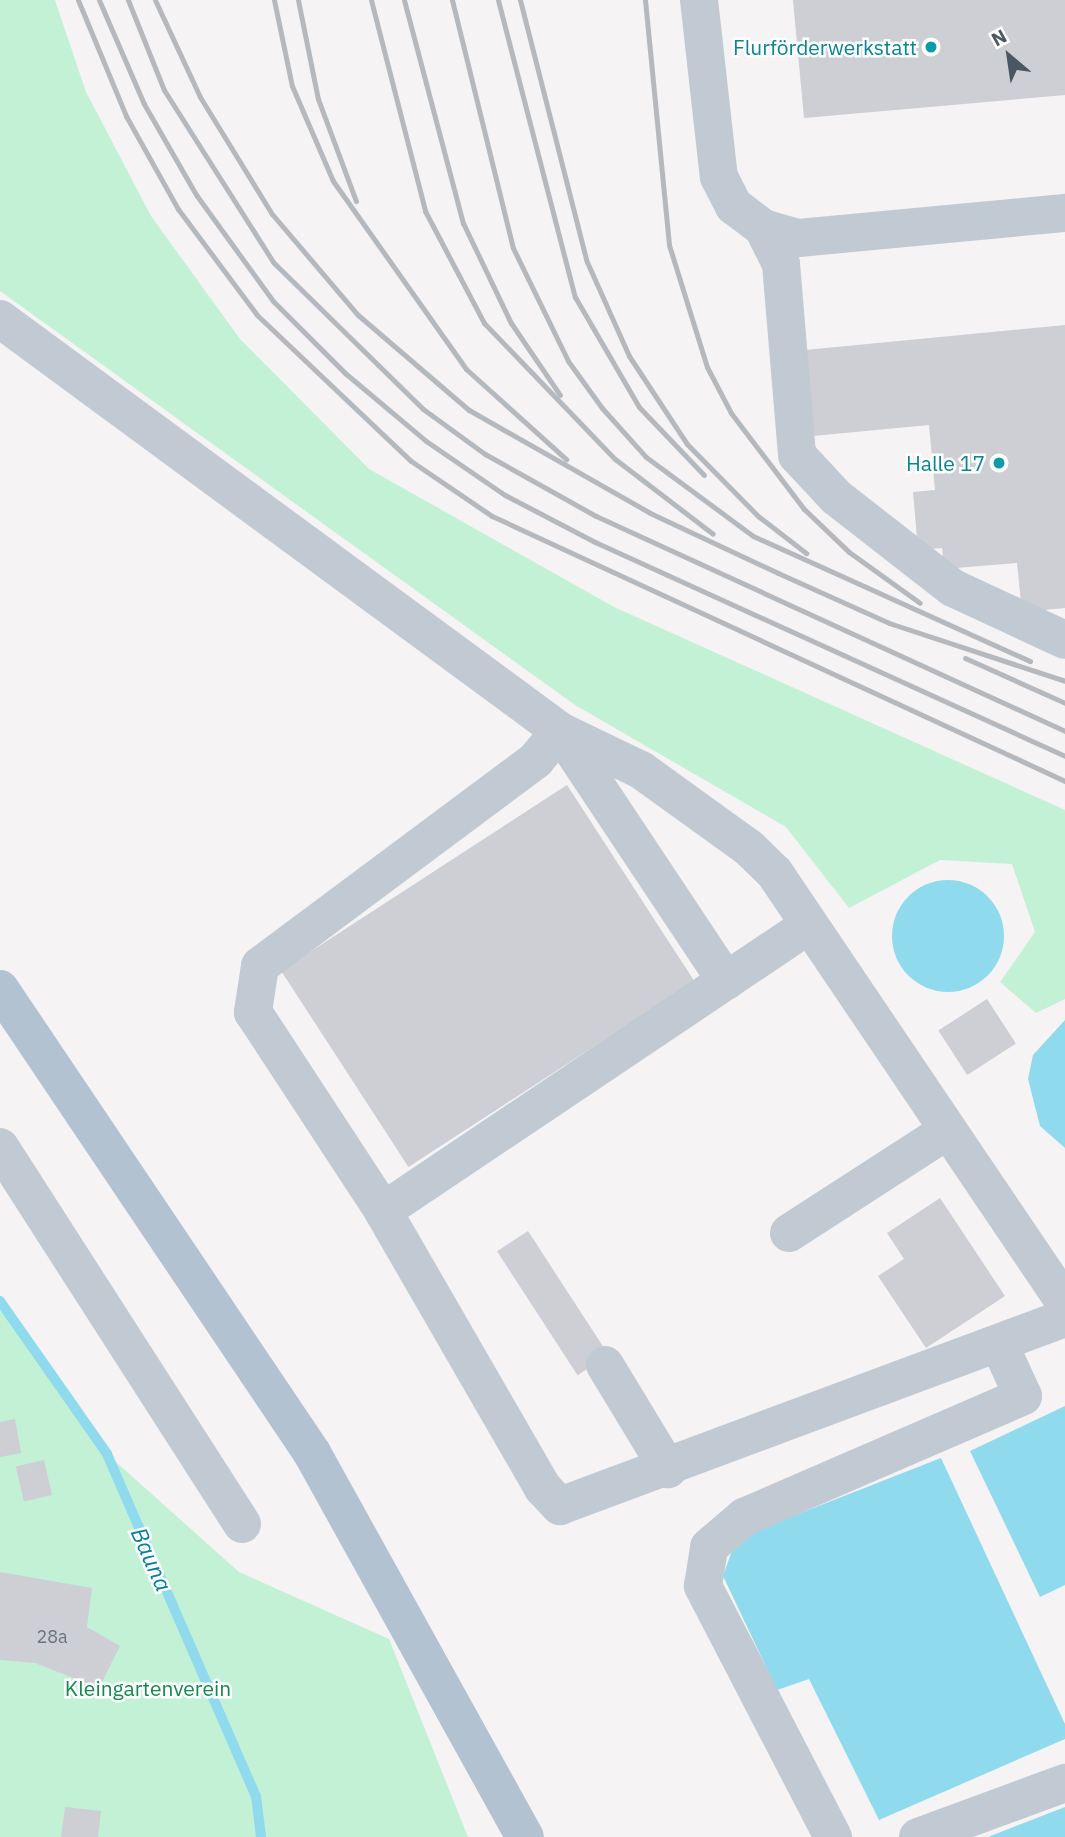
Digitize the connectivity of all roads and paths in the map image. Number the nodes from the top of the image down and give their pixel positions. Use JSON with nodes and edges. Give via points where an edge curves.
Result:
{"nodes":[{"id":1,"x":699,"y":0,"type":"edge"},
{"id":2,"x":1065,"y":213,"type":"edge"},
{"id":3,"x":763,"y":228,"type":"junction"},
{"id":4,"x":0,"y":319,"type":"edge"},
{"id":5,"x":1065,"y":640,"type":"edge"},
{"id":6,"x":560,"y":731,"type":"junction"},
{"id":7,"x":809,"y":925,"type":"junction"},
{"id":8,"x":726,"y":981,"type":"junction"},
{"id":9,"x":0,"y":989,"type":"edge"},
{"id":10,"x":948,"y":1130,"type":"junction"},
{"id":11,"x":0,"y":1147,"type":"edge"},
{"id":12,"x":383,"y":1211,"type":"junction"},
{"id":13,"x":789,"y":1233,"type":"dead end"},
{"id":14,"x":1065,"y":1303,"type":"edge"},
{"id":15,"x":1065,"y":1318,"type":"edge"},
{"id":16,"x":1000,"y":1346,"type":"junction"},
{"id":17,"x":605,"y":1365,"type":"dead end"},
{"id":18,"x":668,"y":1469,"type":"junction"},
{"id":19,"x":242,"y":1524,"type":"dead end"},
{"id":20,"x":1065,"y":1783,"type":"edge"},
{"id":21,"x":525,"y":1837,"type":"edge"},
{"id":22,"x":833,"y":1837,"type":"edge"},
{"id":23,"x":918,"y":1837,"type":"edge"}],
"edges":[{"from":1,"to":3,"type":"lane","via":[[719,177],[734,206]]},
{"from":2,"to":3,"type":"lane","via":[[799,238]]},
{"from":3,"to":5,"type":"lane","via":[[781,264],[797,455],[836,496],[953,588]]},
{"from":4,"to":6,"type":"lane"},
{"from":6,"to":7,"type":"lane","via":[[641,770],[749,848]]},
{"from":6,"to":8,"type":"lane"},
{"from":6,"to":12,"type":"lane","via":[[536,760],[260,965],[253,1012]]},
{"from":7,"to":8,"type":"lane"},
{"from":7,"to":10,"type":"lane"},
{"from":8,"to":12,"type":"lane"},
{"from":9,"to":21,"type":"main road","via":[[312,1453]]},
{"from":10,"to":13,"type":"lane"},
{"from":10,"to":14,"type":"lane"},
{"from":11,"to":19,"type":"lane"},
{"from":12,"to":18,"type":"lane","via":[[543,1488],[560,1506]]},
{"from":15,"to":16,"type":"lane"},
{"from":16,"to":18,"type":"lane"},
{"from":16,"to":22,"type":"lane","via":[[1023,1396],[744,1517],[709,1547],[703,1586]]},
{"from":17,"to":18,"type":"lane"},
{"from":20,"to":23,"type":"lane"}]}
